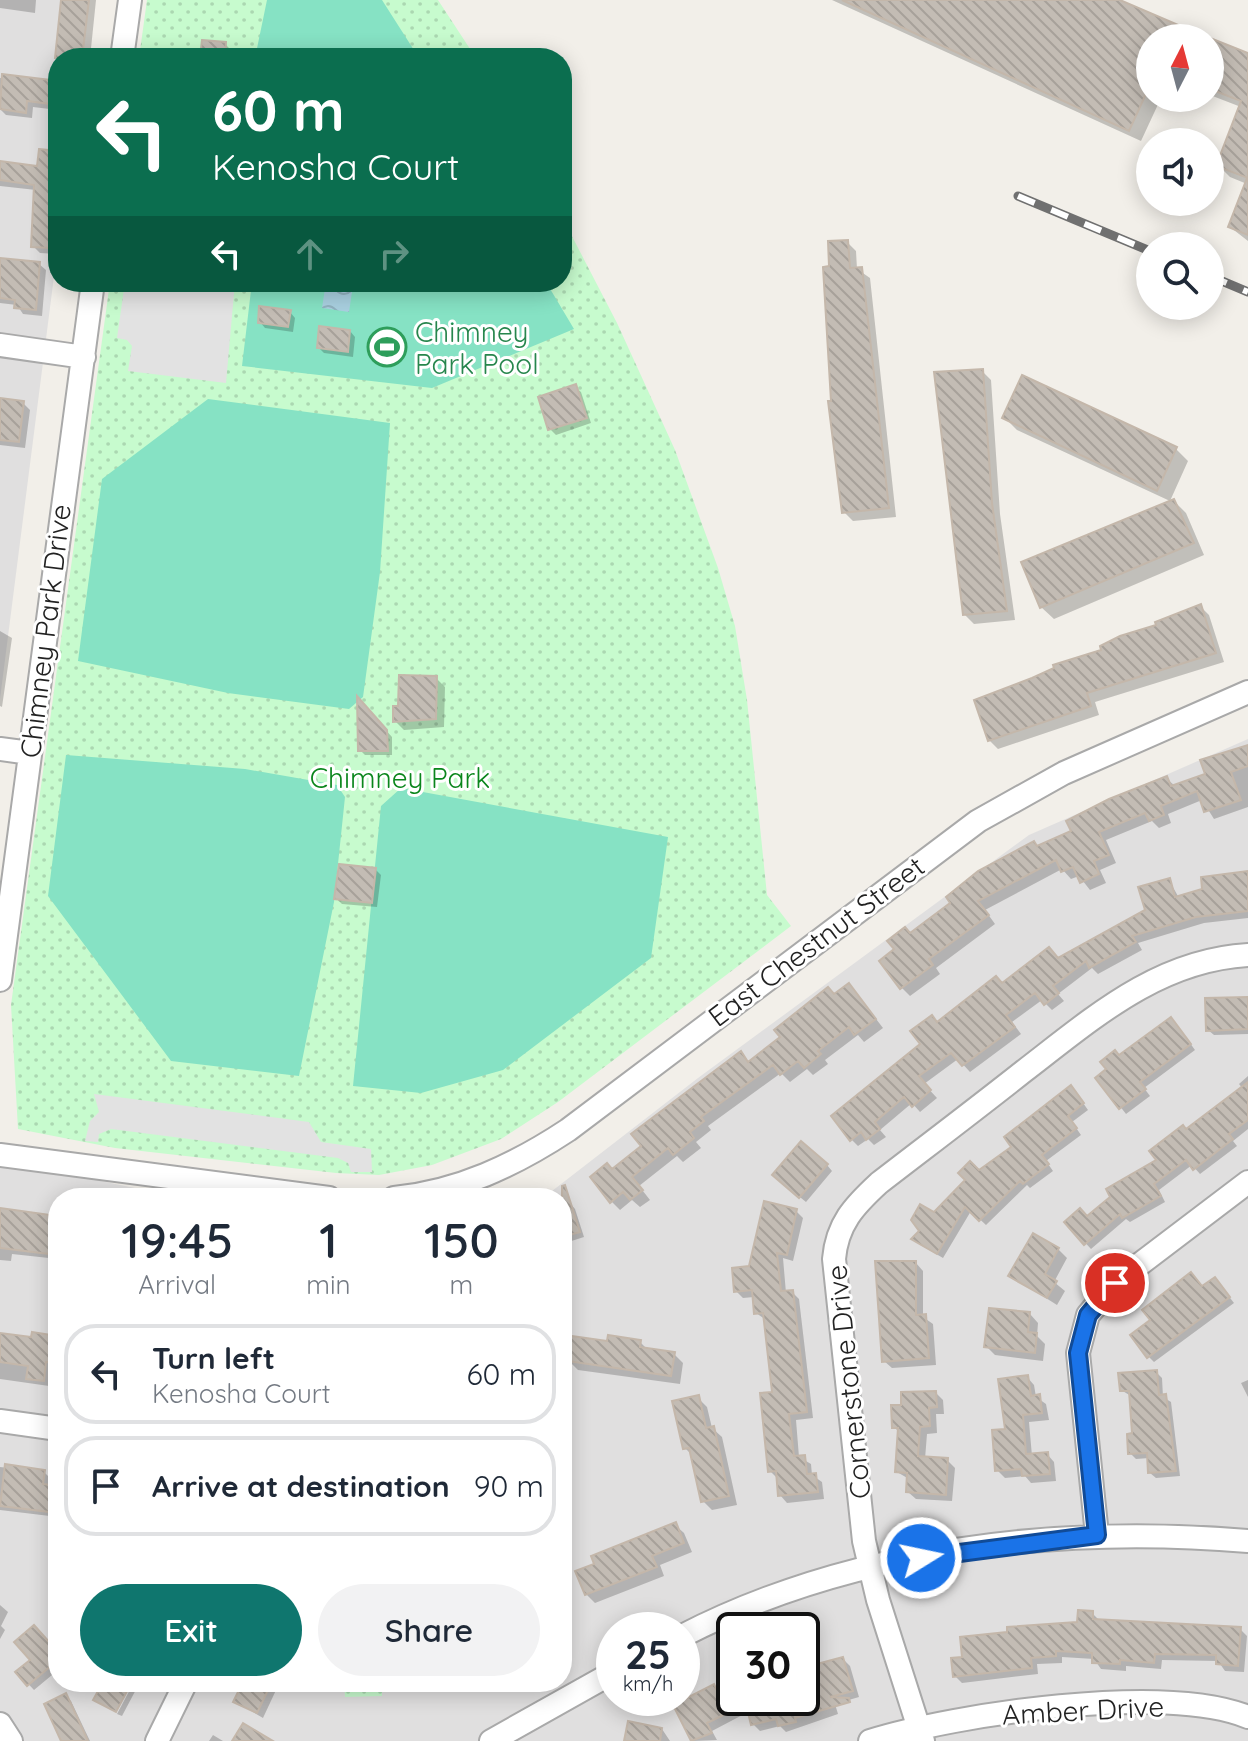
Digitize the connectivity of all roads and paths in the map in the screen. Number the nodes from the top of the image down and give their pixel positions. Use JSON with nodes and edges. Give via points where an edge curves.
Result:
{"nodes":[{"id":1,"x":130,"y":0,"type":"edge"},
{"id":2,"x":123,"y":48,"type":"edge"},
{"id":3,"x":92,"y":292,"type":"edge"},
{"id":4,"x":0,"y":345,"type":"edge"},
{"id":5,"x":84,"y":357,"type":"junction"},
{"id":6,"x":1248,"y":692,"type":"edge"},
{"id":7,"x":0,"y":749,"type":"edge"},
{"id":8,"x":30,"y":753,"type":"junction"},
{"id":9,"x":1248,"y":955,"type":"edge"},
{"id":10,"x":0,"y":980,"type":"edge"},
{"id":11,"x":0,"y":1155,"type":"edge"},
{"id":12,"x":1248,"y":1182,"type":"edge"},
{"id":13,"x":225,"y":1188,"type":"edge"},
{"id":14,"x":437,"y":1188,"type":"edge"},
{"id":15,"x":0,"y":1421,"type":"edge"},
{"id":16,"x":48,"y":1428,"type":"edge"},
{"id":17,"x":1097,"y":1535,"type":"junction"},
{"id":18,"x":1248,"y":1541,"type":"edge"},
{"id":19,"x":870,"y":1569,"type":"junction"},
{"id":20,"x":700,"y":1629,"type":"edge"},
{"id":21,"x":596,"y":1682,"type":"edge"},
{"id":22,"x":181,"y":1692,"type":"edge"},
{"id":23,"x":1248,"y":1717,"type":"edge"},
{"id":24,"x":0,"y":1724,"type":"edge"},
{"id":25,"x":921,"y":1734,"type":"edge"},
{"id":26,"x":11,"y":1741,"type":"edge"},
{"id":27,"x":157,"y":1741,"type":"edge"},
{"id":28,"x":491,"y":1741,"type":"edge"},
{"id":29,"x":870,"y":1741,"type":"edge"}],
"edges":[{"from":1,"to":2,"type":"street"},
{"from":3,"to":5,"type":"street","name":"Chimney Park Drive"},
{"from":4,"to":5,"type":"street"},
{"from":5,"to":8,"type":"street","name":"Chimney Park Drive"},
{"from":6,"to":14,"type":"street","name":"East Chestnut Street","via":[[1064,773],[978,821],[568,1130],[524,1159]]},
{"from":7,"to":8,"type":"street"},
{"from":8,"to":10,"type":"street","name":"Chimney Park Drive"},
{"from":9,"to":19,"type":"street","name":"Cornerstone Drive","via":[[1184,966],[1127,994],[879,1183],[845,1217],[834,1259]]},
{"from":11,"to":13,"type":"street"},
{"from":12,"to":17,"type":"street","via":[[1115,1283],[1088,1315],[1078,1353]]},
{"from":15,"to":16,"type":"street"},
{"from":17,"to":18,"type":"street"},
{"from":17,"to":19,"type":"street","via":[[963,1550]]},
{"from":19,"to":20,"type":"street","via":[[786,1593]]},
{"from":19,"to":25,"type":"street","name":"Cornerstone Drive"},
{"from":21,"to":28,"type":"street"},
{"from":22,"to":27,"type":"street"},
{"from":23,"to":25,"type":"street","name":"Amber Drive","via":[[1219,1708],[1124,1704],[1018,1711]]},
{"from":24,"to":26,"type":"street"},
{"from":25,"to":29,"type":"street","name":"Amber Drive"}]}
